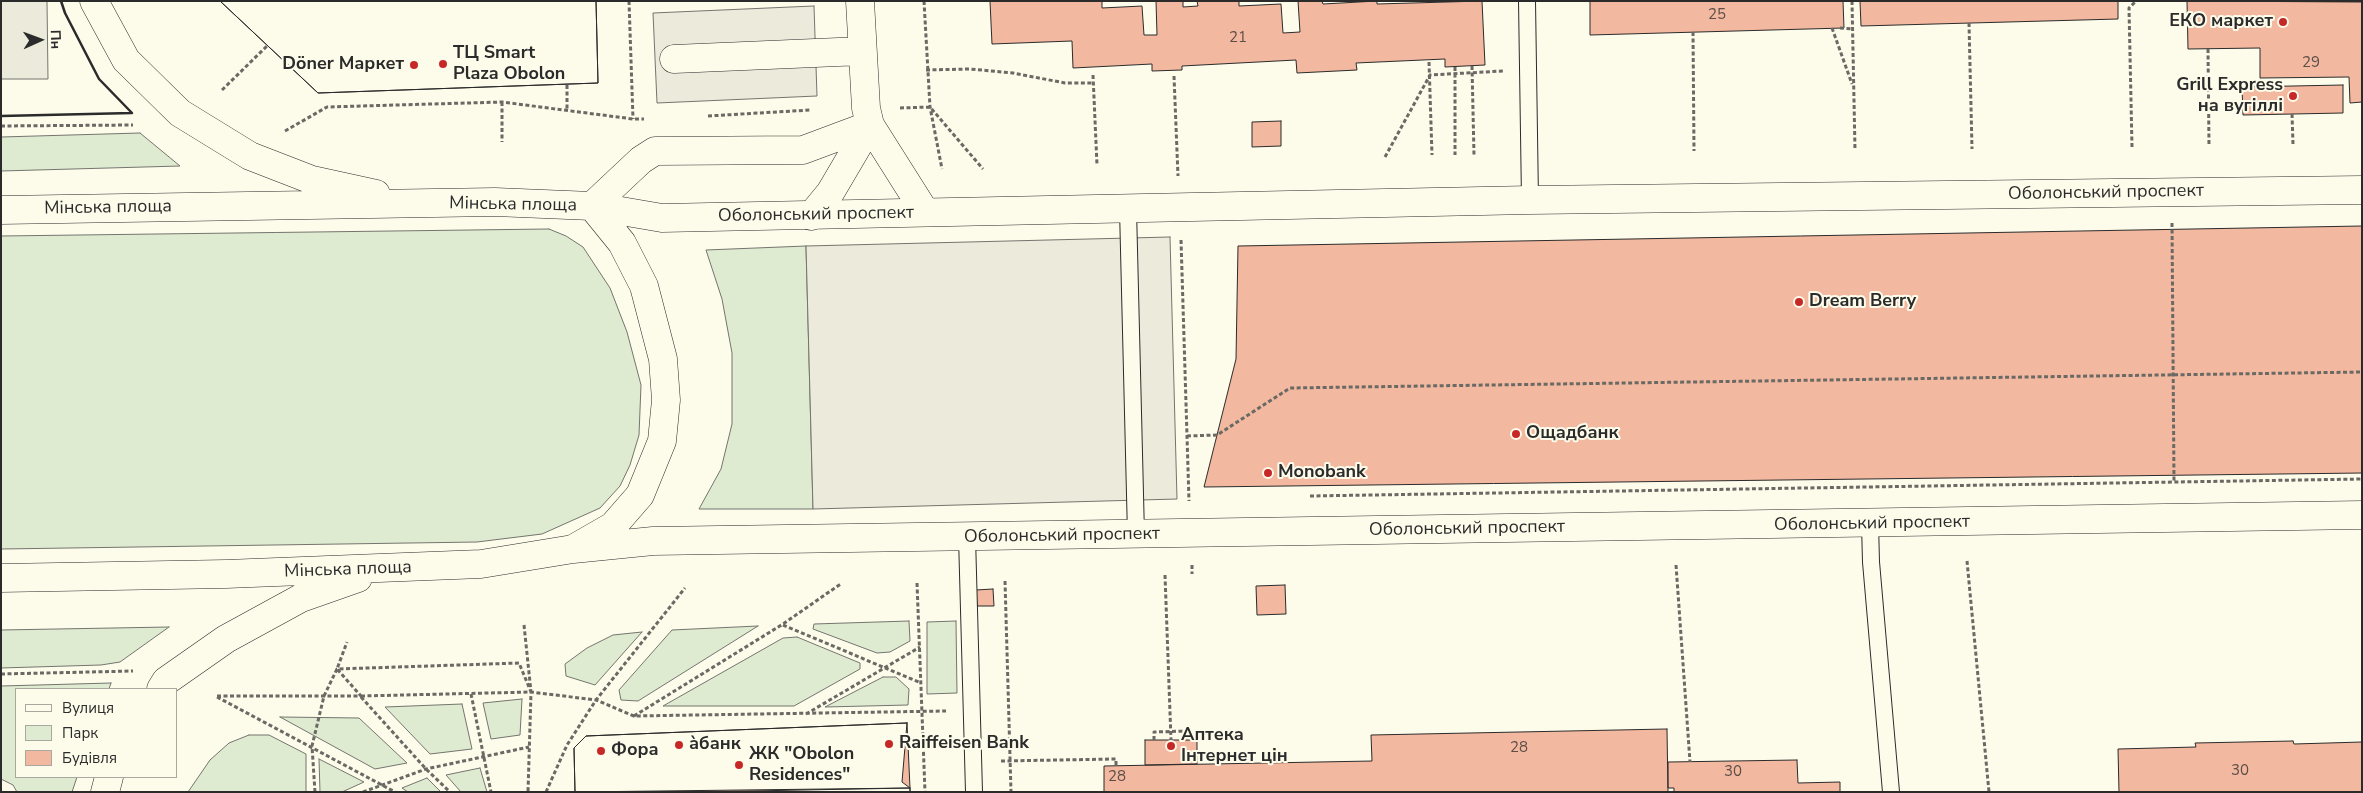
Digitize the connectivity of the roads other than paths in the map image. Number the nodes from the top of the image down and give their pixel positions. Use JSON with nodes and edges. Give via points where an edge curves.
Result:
{"nodes":[{"id":1,"x":94,"y":1,"type":"edge"},
{"id":2,"x":860,"y":1,"type":"edge"},
{"id":3,"x":1527,"y":1,"type":"edge"},
{"id":4,"x":862,"y":51,"type":"junction"},
{"id":5,"x":674,"y":59,"type":"dead end"},
{"id":6,"x":868,"y":117,"type":"junction"},
{"id":7,"x":2362,"y":190,"type":"edge"},
{"id":8,"x":1530,"y":200,"type":"junction"},
{"id":9,"x":421,"y":204,"type":"junction"},
{"id":10,"x":592,"y":206,"type":"junction"},
{"id":11,"x":1128,"y":209,"type":"junction"},
{"id":12,"x":1,"y":210,"type":"edge"},
{"id":13,"x":925,"y":212,"type":"junction"},
{"id":14,"x":811,"y":216,"type":"junction"},
{"id":15,"x":2362,"y":515,"type":"edge"},
{"id":16,"x":1870,"y":524,"type":"junction"},
{"id":17,"x":1136,"y":535,"type":"junction"},
{"id":18,"x":967,"y":538,"type":"junction"},
{"id":19,"x":574,"y":549,"type":"junction"},
{"id":20,"x":383,"y":569,"type":"junction"},
{"id":21,"x":1,"y":578,"type":"edge"},
{"id":22,"x":162,"y":688,"type":"edge"},
{"id":23,"x":109,"y":778,"type":"edge"},
{"id":24,"x":105,"y":792,"type":"edge"},
{"id":25,"x":974,"y":792,"type":"edge"},
{"id":26,"x":1891,"y":792,"type":"edge"}],
"edges":[{"from":1,"to":9,"type":"main road","via":[[126,60],[180,113],[250,156],[312,180]]},
{"from":2,"to":4,"type":"main road"},
{"from":3,"to":8,"type":"lane"},
{"from":4,"to":5,"type":"main road"},
{"from":4,"to":6,"type":"main road"},
{"from":6,"to":10,"type":"main road","via":[[803,150],[655,151]]},
{"from":6,"to":13,"type":"main road"},
{"from":6,"to":14,"type":"main road","via":[[830,193]]},
{"from":7,"to":8,"type":"main road","name":"Оболонський проспект"},
{"from":8,"to":11,"type":"main road","name":"Оболонський проспект"},
{"from":9,"to":10,"type":"main road","name":"Мінська площа","via":[[495,202]]},
{"from":9,"to":12,"type":"main road","name":"Мінська площа"},
{"from":10,"to":14,"type":"main road","name":"Оболонський проспект","via":[[662,218]]},
{"from":10,"to":19,"type":"main road","name":"Мінська площа","via":[[622,243],[644,286],[662,359],[666,400],[662,441],[640,496],[613,526]]},
{"from":11,"to":13,"type":"main road","name":"Оболонський проспект"},
{"from":11,"to":17,"type":"lane"},
{"from":13,"to":14,"type":"main road","name":"Оболонський проспект"},
{"from":15,"to":16,"type":"main road","name":"Оболонський проспект"},
{"from":16,"to":17,"type":"main road","name":"Оболонський проспект"},
{"from":16,"to":26,"type":"lane"},
{"from":17,"to":18,"type":"main road","name":"Оболонський проспект"},
{"from":18,"to":19,"type":"main road","name":"Оболонський проспект","via":[[653,541]]},
{"from":18,"to":25,"type":"lane"},
{"from":19,"to":20,"type":"main road","name":"Мінська площа","via":[[481,564]]},
{"from":20,"to":21,"type":"main road","name":"Мінська площа"},
{"from":20,"to":22,"type":"main road","via":[[301,598],[226,639],[166,681]]},
{"from":23,"to":24,"type":"main road"}]}
